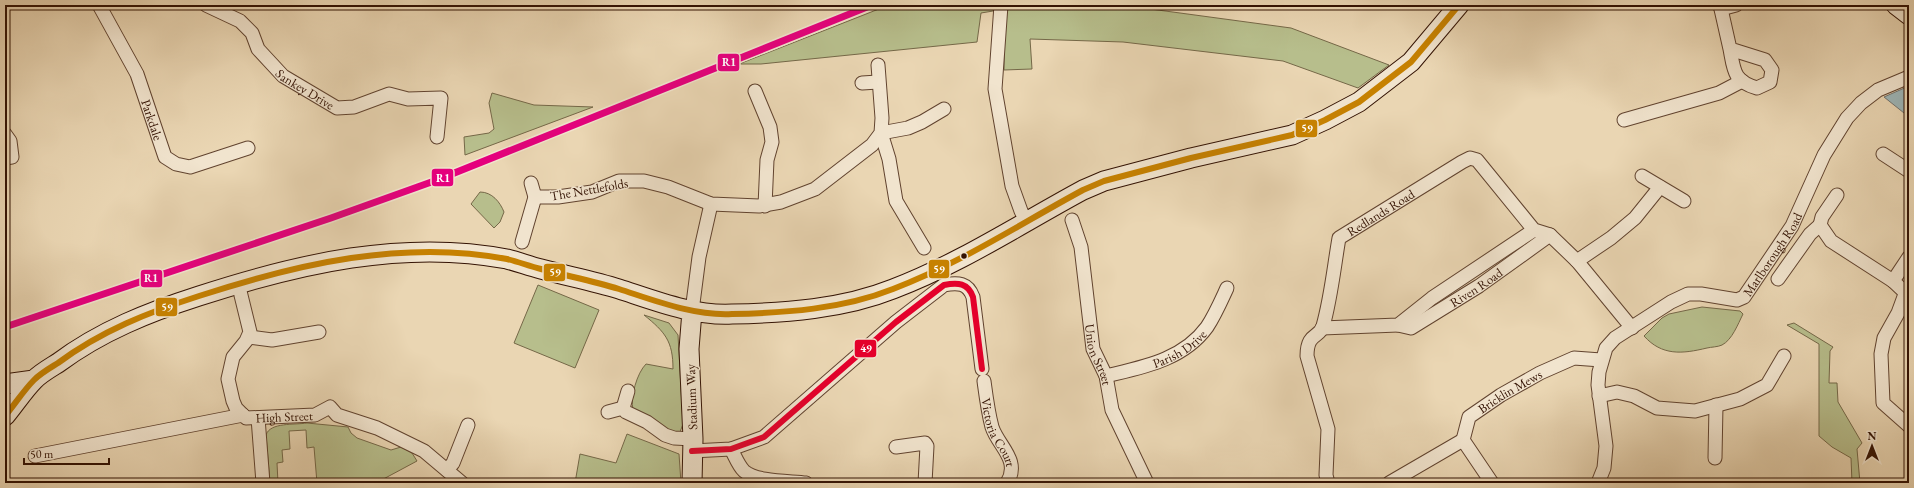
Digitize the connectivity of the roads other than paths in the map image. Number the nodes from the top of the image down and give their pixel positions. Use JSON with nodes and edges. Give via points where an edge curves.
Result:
{"nodes":[{"id":1,"x":98,"y":5,"type":"edge"},
{"id":2,"x":206,"y":5,"type":"edge"},
{"id":3,"x":1001,"y":5,"type":"edge"},
{"id":4,"x":1459,"y":5,"type":"edge"},
{"id":5,"x":1736,"y":5,"type":"edge"},
{"id":6,"x":1896,"y":5,"type":"edge"},
{"id":7,"x":1720,"y":7,"type":"edge"},
{"id":8,"x":1909,"y":15,"type":"edge"},
{"id":9,"x":1730,"y":49,"type":"junction"},
{"id":10,"x":878,"y":65,"type":"dead end"},
{"id":11,"x":1909,"y":77,"type":"edge"},
{"id":12,"x":1742,"y":81,"type":"junction"},
{"id":13,"x":878,"y":82,"type":"junction"},
{"id":14,"x":862,"y":83,"type":"dead end"},
{"id":15,"x":755,"y":91,"type":"dead end"},
{"id":16,"x":944,"y":109,"type":"dead end"},
{"id":17,"x":1624,"y":120,"type":"dead end"},
{"id":18,"x":881,"y":133,"type":"junction"},
{"id":19,"x":5,"y":134,"type":"edge"},
{"id":20,"x":437,"y":137,"type":"dead end"},
{"id":21,"x":248,"y":148,"type":"dead end"},
{"id":22,"x":1883,"y":154,"type":"dead end"},
{"id":23,"x":5,"y":158,"type":"edge"},
{"id":24,"x":1909,"y":171,"type":"edge"},
{"id":25,"x":1642,"y":176,"type":"dead end"},
{"id":26,"x":531,"y":183,"type":"dead end"},
{"id":27,"x":1660,"y":187,"type":"junction"},
{"id":28,"x":1837,"y":194,"type":"dead end"},
{"id":29,"x":535,"y":197,"type":"junction"},
{"id":30,"x":1684,"y":201,"type":"dead end"},
{"id":31,"x":711,"y":204,"type":"junction"},
{"id":32,"x":765,"y":206,"type":"junction"},
{"id":33,"x":1072,"y":220,"type":"dead end"},
{"id":34,"x":1026,"y":221,"type":"junction"},
{"id":35,"x":1820,"y":225,"type":"junction"},
{"id":36,"x":1534,"y":230,"type":"junction"},
{"id":37,"x":1550,"y":235,"type":"junction"},
{"id":38,"x":522,"y":242,"type":"dead end"},
{"id":39,"x":924,"y":248,"type":"dead end"},
{"id":40,"x":1909,"y":257,"type":"edge"},
{"id":41,"x":1577,"y":261,"type":"junction"},
{"id":42,"x":1778,"y":279,"type":"dead end"},
{"id":43,"x":1893,"y":281,"type":"junction"},
{"id":44,"x":238,"y":283,"type":"junction"},
{"id":45,"x":1227,"y":288,"type":"dead end"},
{"id":46,"x":1907,"y":295,"type":"edge"},
{"id":47,"x":692,"y":311,"type":"junction"},
{"id":48,"x":1398,"y":325,"type":"junction"},
{"id":49,"x":1322,"y":328,"type":"junction"},
{"id":50,"x":1632,"y":328,"type":"junction"},
{"id":51,"x":319,"y":332,"type":"dead end"},
{"id":52,"x":249,"y":337,"type":"junction"},
{"id":53,"x":1784,"y":356,"type":"dead end"},
{"id":54,"x":1601,"y":360,"type":"junction"},
{"id":55,"x":1106,"y":376,"type":"junction"},
{"id":56,"x":34,"y":380,"type":"junction"},
{"id":57,"x":5,"y":384,"type":"edge"},
{"id":58,"x":628,"y":391,"type":"dead end"},
{"id":59,"x":1599,"y":396,"type":"junction"},
{"id":60,"x":1716,"y":405,"type":"junction"},
{"id":61,"x":624,"y":408,"type":"junction"},
{"id":62,"x":608,"y":412,"type":"dead end"},
{"id":63,"x":243,"y":415,"type":"junction"},
{"id":64,"x":5,"y":416,"type":"edge"},
{"id":65,"x":258,"y":418,"type":"junction"},
{"id":66,"x":468,"y":425,"type":"dead end"},
{"id":67,"x":1909,"y":426,"type":"edge"},
{"id":68,"x":1466,"y":444,"type":"junction"},
{"id":69,"x":692,"y":445,"type":"junction"},
{"id":70,"x":896,"y":448,"type":"dead end"},
{"id":71,"x":731,"y":449,"type":"junction"},
{"id":72,"x":35,"y":456,"type":"dead end"},
{"id":73,"x":1715,"y":458,"type":"dead end"},
{"id":74,"x":447,"y":470,"type":"junction"},
{"id":75,"x":1600,"y":482,"type":"edge"},
{"id":76,"x":263,"y":483,"type":"edge"},
{"id":77,"x":462,"y":483,"type":"edge"},
{"id":78,"x":692,"y":483,"type":"edge"},
{"id":79,"x":806,"y":483,"type":"edge"},
{"id":80,"x":925,"y":483,"type":"edge"},
{"id":81,"x":1008,"y":483,"type":"edge"},
{"id":82,"x":1147,"y":483,"type":"edge"},
{"id":83,"x":1328,"y":483,"type":"edge"},
{"id":84,"x":1389,"y":483,"type":"edge"},
{"id":85,"x":1492,"y":483,"type":"edge"}],
"edges":[{"from":1,"to":21,"type":"street","name":"Parkdale","via":[[137,74],[165,157],[176,164],[190,167]]},
{"from":2,"to":20,"type":"street","name":"Sankey Drive","via":[[240,21],[252,33],[258,49],[283,76],[337,108],[354,107],[389,94],[408,99],[441,98]]},
{"from":3,"to":34,"type":"street","via":[[995,89],[1012,186]]},
{"from":4,"to":34,"type":"street","via":[[1411,62],[1359,102],[1325,120],[1292,135],[1104,181]]},
{"from":5,"to":7,"type":"street"},
{"from":6,"to":8,"type":"street"},
{"from":7,"to":9,"type":"street"},
{"from":9,"to":12,"type":"street","via":[[1734,71]]},
{"from":9,"to":12,"type":"street","via":[[1766,60],[1772,70],[1770,82],[1757,88]]},
{"from":10,"to":13,"type":"street"},
{"from":11,"to":50,"type":"street","name":"Marlborough Road","via":[[1878,90],[1847,118],[1824,155],[1792,226],[1744,297],[1737,300],[1688,294]]},
{"from":12,"to":17,"type":"street","via":[[1719,93]]},
{"from":13,"to":14,"type":"street"},
{"from":13,"to":18,"type":"street"},
{"from":15,"to":32,"type":"street","via":[[770,127],[772,142],[767,160]]},
{"from":16,"to":18,"type":"street","via":[[908,128]]},
{"from":18,"to":32,"type":"street","name":"The Nettlefolds","via":[[872,145],[815,189]]},
{"from":18,"to":39,"type":"street","via":[[889,159],[896,201]]},
{"from":19,"to":23,"type":"street","via":[[10,141],[12,157]]},
{"from":22,"to":24,"type":"street"},
{"from":25,"to":27,"type":"street"},
{"from":26,"to":29,"type":"street"},
{"from":27,"to":30,"type":"street"},
{"from":27,"to":41,"type":"street","via":[[1636,218]]},
{"from":28,"to":35,"type":"street","via":[[1822,217]]},
{"from":29,"to":31,"type":"street","name":"The Nettlefolds","via":[[558,197],[592,192],[619,181],[644,181],[668,187]]},
{"from":29,"to":38,"type":"street"},
{"from":31,"to":32,"type":"street","name":"The Nettlefolds"},
{"from":31,"to":47,"type":"street","via":[[699,257]]},
{"from":33,"to":55,"type":"street","name":"Union Street","via":[[1081,247],[1093,349]]},
{"from":34,"to":47,"type":"street","via":[[962,257],[884,292],[843,303],[796,311],[729,315]]},
{"from":35,"to":42,"type":"street","via":[[1810,234]]},
{"from":35,"to":43,"type":"street","via":[[1831,241]]},
{"from":36,"to":37,"type":"street"},
{"from":36,"to":48,"type":"street","name":"Riven Road","via":[[1432,298]]},
{"from":36,"to":49,"type":"street","name":"Redlands Road","via":[[1477,160],[1470,158],[1339,238]]},
{"from":37,"to":41,"type":"street"},
{"from":37,"to":48,"type":"street","name":"Riven Road","via":[[1478,286],[1411,328]]},
{"from":40,"to":43,"type":"street"},
{"from":41,"to":50,"type":"street"},
{"from":43,"to":46,"type":"street"},
{"from":44,"to":47,"type":"street","via":[[332,260],[398,253],[477,254],[587,279]]},
{"from":44,"to":52,"type":"street","via":[[249,325]]},
{"from":44,"to":56,"type":"street","via":[[161,308],[99,336]]},
{"from":45,"to":55,"type":"street","name":"Parish Drive","via":[[1206,328],[1193,342],[1159,362]]},
{"from":46,"to":67,"type":"street","via":[[1884,338],[1881,386],[1883,404]]},
{"from":47,"to":69,"type":"street","name":"Stadium Way","via":[[689,349]]},
{"from":48,"to":49,"type":"street","name":"Riven Road"},
{"from":49,"to":83,"type":"street","via":[[1308,342],[1306,356],[1328,429]]},
{"from":50,"to":54,"type":"street","name":"Marlborough Road","via":[[1615,338],[1606,348]]},
{"from":51,"to":52,"type":"street","via":[[272,340]]},
{"from":52,"to":63,"type":"street","name":"High Street","via":[[233,357],[229,374],[233,401]]},
{"from":53,"to":60,"type":"street","via":[[1767,385],[1740,399]]},
{"from":54,"to":59,"type":"street","name":"Marlborough Road","via":[[1598,372]]},
{"from":54,"to":68,"type":"street","name":"Bricklin Mews","via":[[1574,358],[1530,378],[1468,417]]},
{"from":55,"to":82,"type":"street","name":"Union Street","via":[[1112,410]]},
{"from":56,"to":57,"type":"street"},
{"from":56,"to":64,"type":"street"},
{"from":58,"to":61,"type":"street"},
{"from":59,"to":60,"type":"street","via":[[1617,392],[1634,396],[1657,408],[1695,411]]},
{"from":59,"to":75,"type":"street","name":"Marlborough Road","via":[[1604,416],[1606,446]]},
{"from":60,"to":73,"type":"street"},
{"from":61,"to":62,"type":"street"},
{"from":61,"to":69,"type":"street","name":"Victoria Court","via":[[626,412],[647,422],[665,435]]},
{"from":63,"to":65,"type":"street","name":"High Street","via":[[250,419]]},
{"from":63,"to":72,"type":"street"},
{"from":65,"to":74,"type":"street","name":"High Street","via":[[315,415],[330,407],[337,415],[377,428],[424,450]]},
{"from":65,"to":76,"type":"street"},
{"from":66,"to":74,"type":"street","via":[[453,463]]},
{"from":68,"to":84,"type":"street"},
{"from":68,"to":85,"type":"street"},
{"from":69,"to":71,"type":"street","name":"Victoria Court"},
{"from":69,"to":78,"type":"street","name":"Stadium Way"},
{"from":70,"to":80,"type":"street","via":[[925,443]]},
{"from":71,"to":79,"type":"street","via":[[745,472],[753,476]]},
{"from":71,"to":81,"type":"street","name":"Victoria Court","via":[[764,437],[896,322],[944,285],[963,284],[973,297],[993,429],[1011,463]]},
{"from":74,"to":77,"type":"street","name":"High Street"}]}
